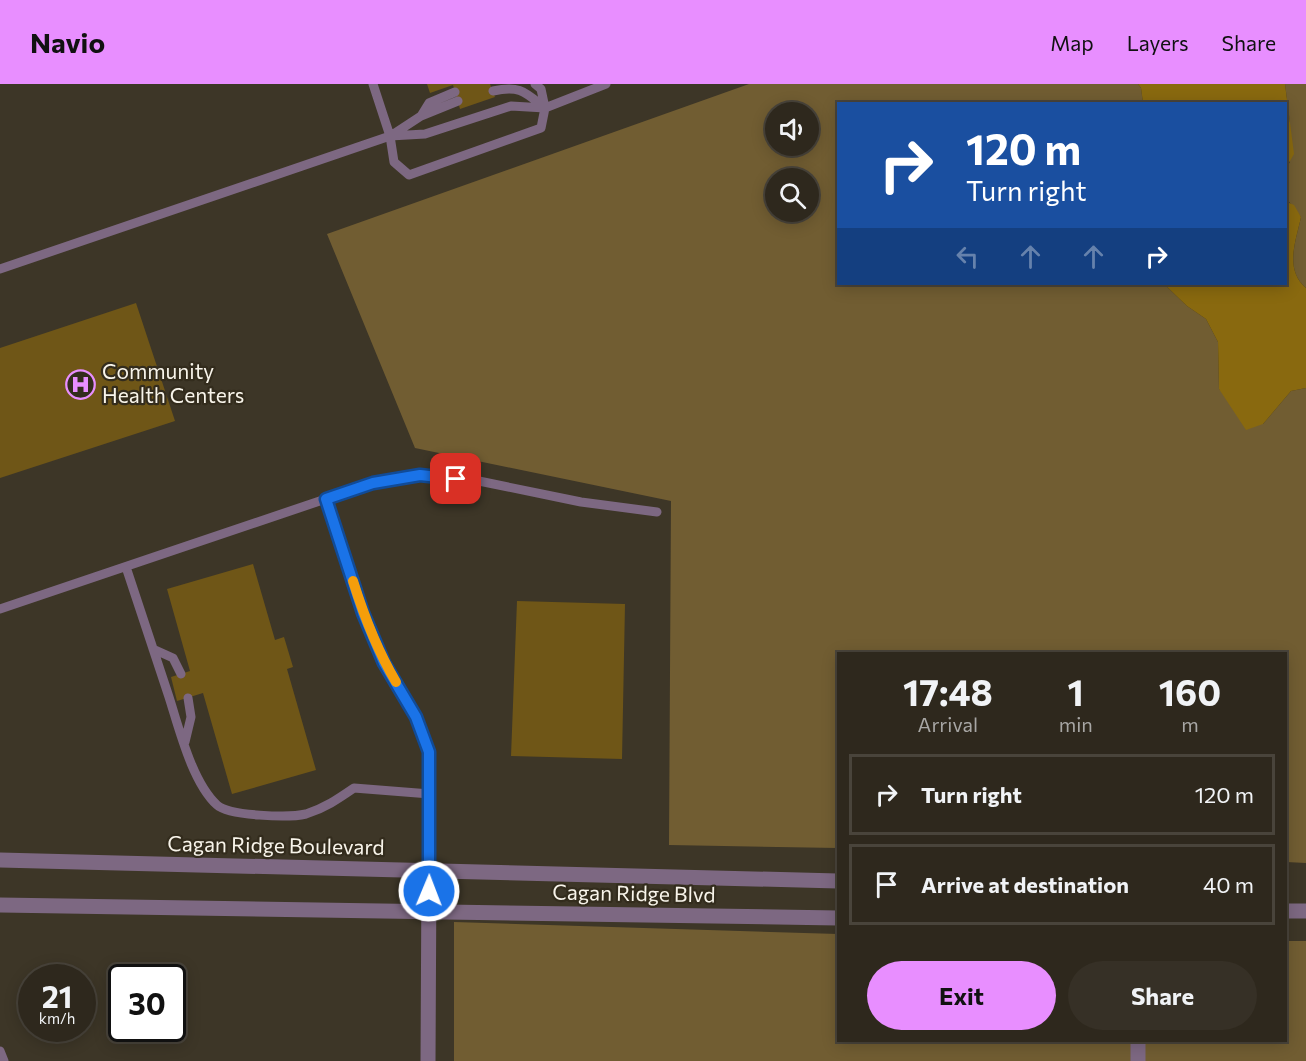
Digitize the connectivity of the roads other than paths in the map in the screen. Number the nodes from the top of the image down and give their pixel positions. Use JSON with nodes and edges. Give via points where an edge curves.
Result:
{"nodes":[{"id":1,"x":373,"y":84,"type":"edge"},
{"id":2,"x":535,"y":84,"type":"edge"},
{"id":3,"x":606,"y":84,"type":"edge"},
{"id":4,"x":493,"y":91,"type":"dead end"},
{"id":5,"x":456,"y":96,"type":"dead end"},
{"id":6,"x":545,"y":108,"type":"junction"},
{"id":7,"x":390,"y":136,"type":"junction"},
{"id":8,"x":0,"y":268,"type":"edge"},
{"id":9,"x":326,"y":499,"type":"junction"},
{"id":10,"x":657,"y":512,"type":"dead end"},
{"id":11,"x":126,"y":567,"type":"junction"},
{"id":12,"x":0,"y":609,"type":"edge"},
{"id":13,"x":153,"y":649,"type":"junction"},
{"id":14,"x":181,"y":674,"type":"dead end"},
{"id":15,"x":188,"y":698,"type":"dead end"},
{"id":16,"x":184,"y":743,"type":"junction"},
{"id":17,"x":430,"y":794,"type":"junction"},
{"id":18,"x":0,"y":860,"type":"edge"},
{"id":19,"x":429,"y":871,"type":"junction"},
{"id":20,"x":837,"y":881,"type":"edge"},
{"id":21,"x":0,"y":905,"type":"edge"},
{"id":22,"x":429,"y":911,"type":"junction"},
{"id":23,"x":1287,"y":911,"type":"edge"},
{"id":24,"x":1306,"y":911,"type":"edge"},
{"id":25,"x":837,"y":918,"type":"edge"},
{"id":26,"x":1138,"y":1042,"type":"edge"},
{"id":27,"x":0,"y":1051,"type":"edge"},
{"id":28,"x":4,"y":1061,"type":"edge"},
{"id":29,"x":428,"y":1061,"type":"edge"},
{"id":30,"x":1138,"y":1061,"type":"edge"}],
"edges":[{"from":1,"to":7,"type":"lane"},
{"from":2,"to":6,"type":"lane","via":[[541,89]]},
{"from":3,"to":6,"type":"lane"},
{"from":4,"to":6,"type":"lane","via":[[522,90]]},
{"from":5,"to":7,"type":"lane","via":[[429,104],[421,116]]},
{"from":6,"to":7,"type":"lane","via":[[511,106],[425,134]]},
{"from":6,"to":7,"type":"lane","via":[[541,128],[408,175],[394,162]]},
{"from":7,"to":8,"type":"lane"},
{"from":9,"to":10,"type":"lane","via":[[373,483],[420,475],[474,480],[581,502]]},
{"from":9,"to":11,"type":"lane"},
{"from":9,"to":17,"type":"lane","via":[[363,613],[384,663],[416,717],[429,752]]},
{"from":11,"to":12,"type":"lane"},
{"from":11,"to":13,"type":"lane"},
{"from":13,"to":14,"type":"lane","via":[[173,658]]},
{"from":13,"to":16,"type":"lane"},
{"from":15,"to":16,"type":"lane","via":[[191,717]]},
{"from":16,"to":17,"type":"lane","via":[[204,789],[218,806],[232,812],[303,815],[330,805],[354,788]]},
{"from":17,"to":19,"type":"lane"},
{"from":18,"to":19,"type":"street","name":"Cagan Ridge Boulevard"},
{"from":19,"to":20,"type":"street","name":"Cagan Ridge Boulevard"},
{"from":19,"to":22,"type":"street"},
{"from":21,"to":22,"type":"street"},
{"from":22,"to":25,"type":"street","name":"Cagan Ridge Blvd"},
{"from":22,"to":29,"type":"street"},
{"from":23,"to":24,"type":"street"},
{"from":26,"to":30,"type":"street"},
{"from":27,"to":28,"type":"lane"}]}
